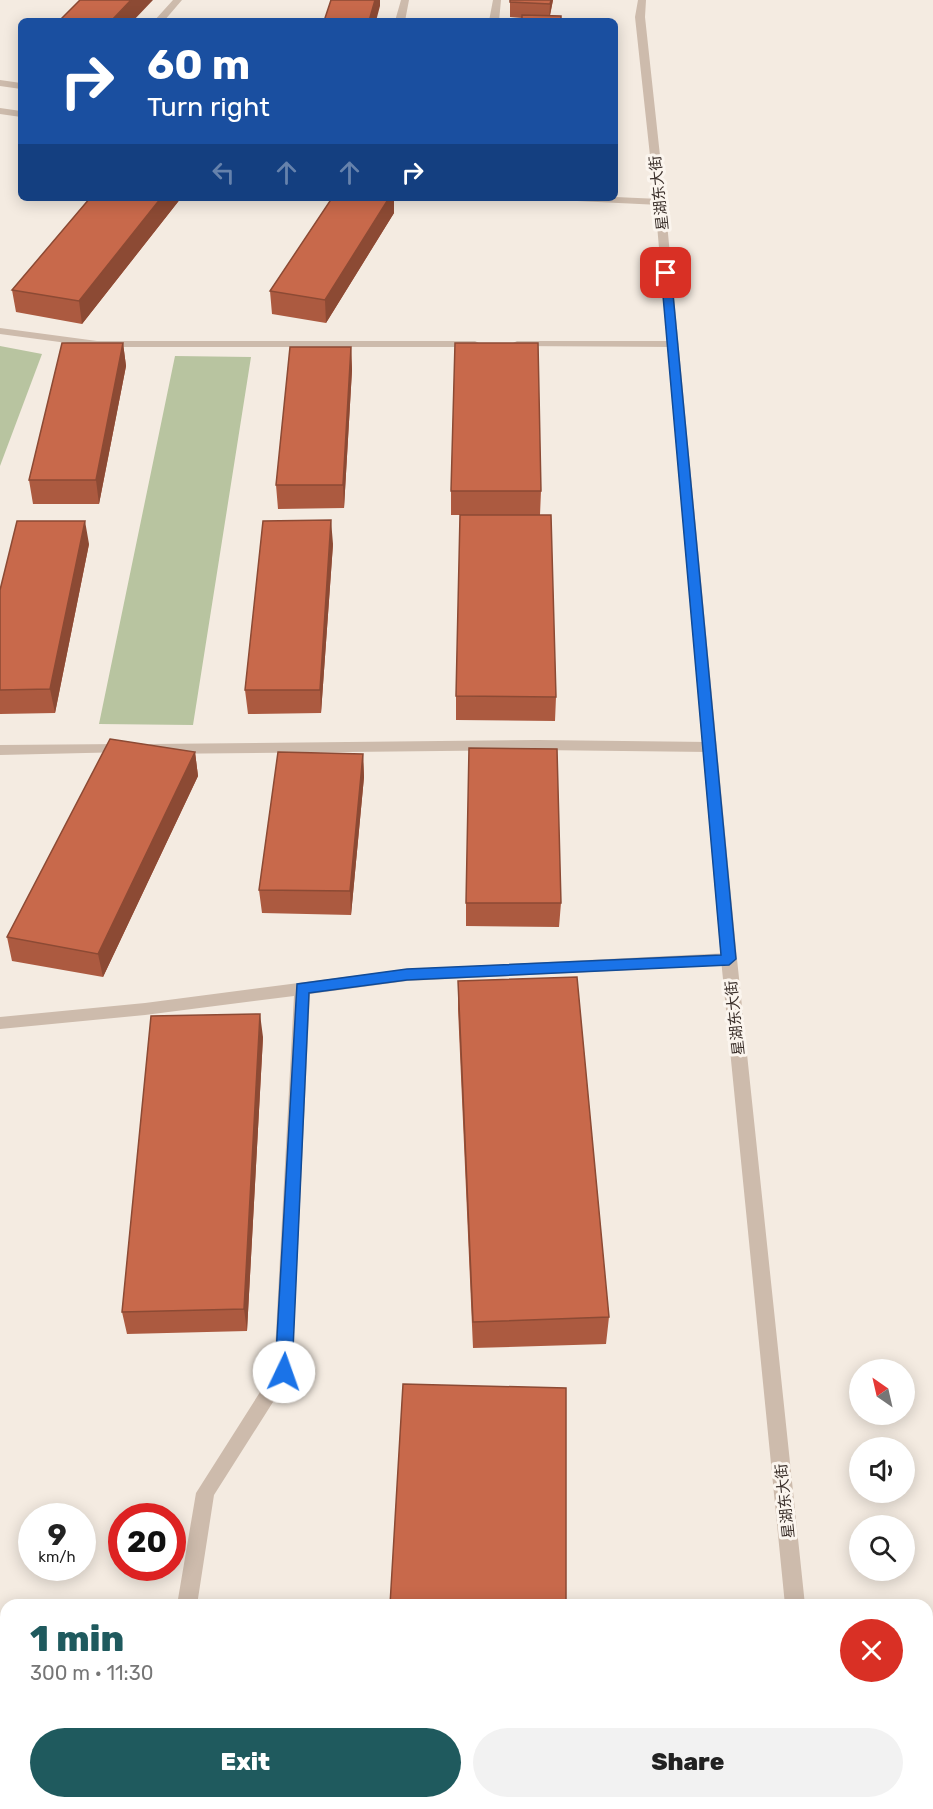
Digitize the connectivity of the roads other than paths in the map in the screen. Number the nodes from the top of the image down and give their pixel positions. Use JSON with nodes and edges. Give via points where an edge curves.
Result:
{"nodes":[{"id":1,"x":178,"y":0,"type":"edge"},
{"id":2,"x":405,"y":0,"type":"edge"},
{"id":3,"x":497,"y":0,"type":"edge"},
{"id":4,"x":642,"y":0,"type":"edge"},
{"id":5,"x":162,"y":18,"type":"edge"},
{"id":6,"x":401,"y":18,"type":"edge"},
{"id":7,"x":494,"y":18,"type":"edge"},
{"id":8,"x":0,"y":83,"type":"edge"},
{"id":9,"x":18,"y":86,"type":"edge"},
{"id":10,"x":0,"y":111,"type":"edge"},
{"id":11,"x":18,"y":114,"type":"edge"},
{"id":12,"x":618,"y":200,"type":"edge"},
{"id":13,"x":660,"y":202,"type":"junction"},
{"id":14,"x":0,"y":331,"type":"edge"},
{"id":15,"x":485,"y":344,"type":"edge"},
{"id":16,"x":508,"y":344,"type":"edge"},
{"id":17,"x":673,"y":345,"type":"junction"},
{"id":18,"x":709,"y":747,"type":"junction"},
{"id":19,"x":0,"y":750,"type":"edge"},
{"id":20,"x":729,"y":959,"type":"junction"},
{"id":21,"x":302,"y":988,"type":"junction"},
{"id":22,"x":0,"y":1023,"type":"edge"},
{"id":23,"x":188,"y":1599,"type":"edge"},
{"id":24,"x":794,"y":1599,"type":"edge"}],
"edges":[{"from":1,"to":5,"type":"street"},
{"from":2,"to":6,"type":"street"},
{"from":3,"to":7,"type":"street"},
{"from":4,"to":13,"type":"street","name":"星湖东大街","via":[[640,17]]},
{"from":8,"to":9,"type":"street"},
{"from":10,"to":11,"type":"street"},
{"from":12,"to":13,"type":"street"},
{"from":13,"to":17,"type":"street","name":"星湖东大街"},
{"from":14,"to":15,"type":"street","via":[[97,344]]},
{"from":16,"to":17,"type":"street"},
{"from":17,"to":18,"type":"street","name":"星湖东大街"},
{"from":18,"to":19,"type":"street"},
{"from":18,"to":20,"type":"street","name":"星湖东大街"},
{"from":20,"to":21,"type":"street","via":[[407,975]]},
{"from":20,"to":24,"type":"street","name":"星湖东大街"},
{"from":21,"to":22,"type":"street"},
{"from":21,"to":23,"type":"street","via":[[284,1372],[205,1493]]}]}
